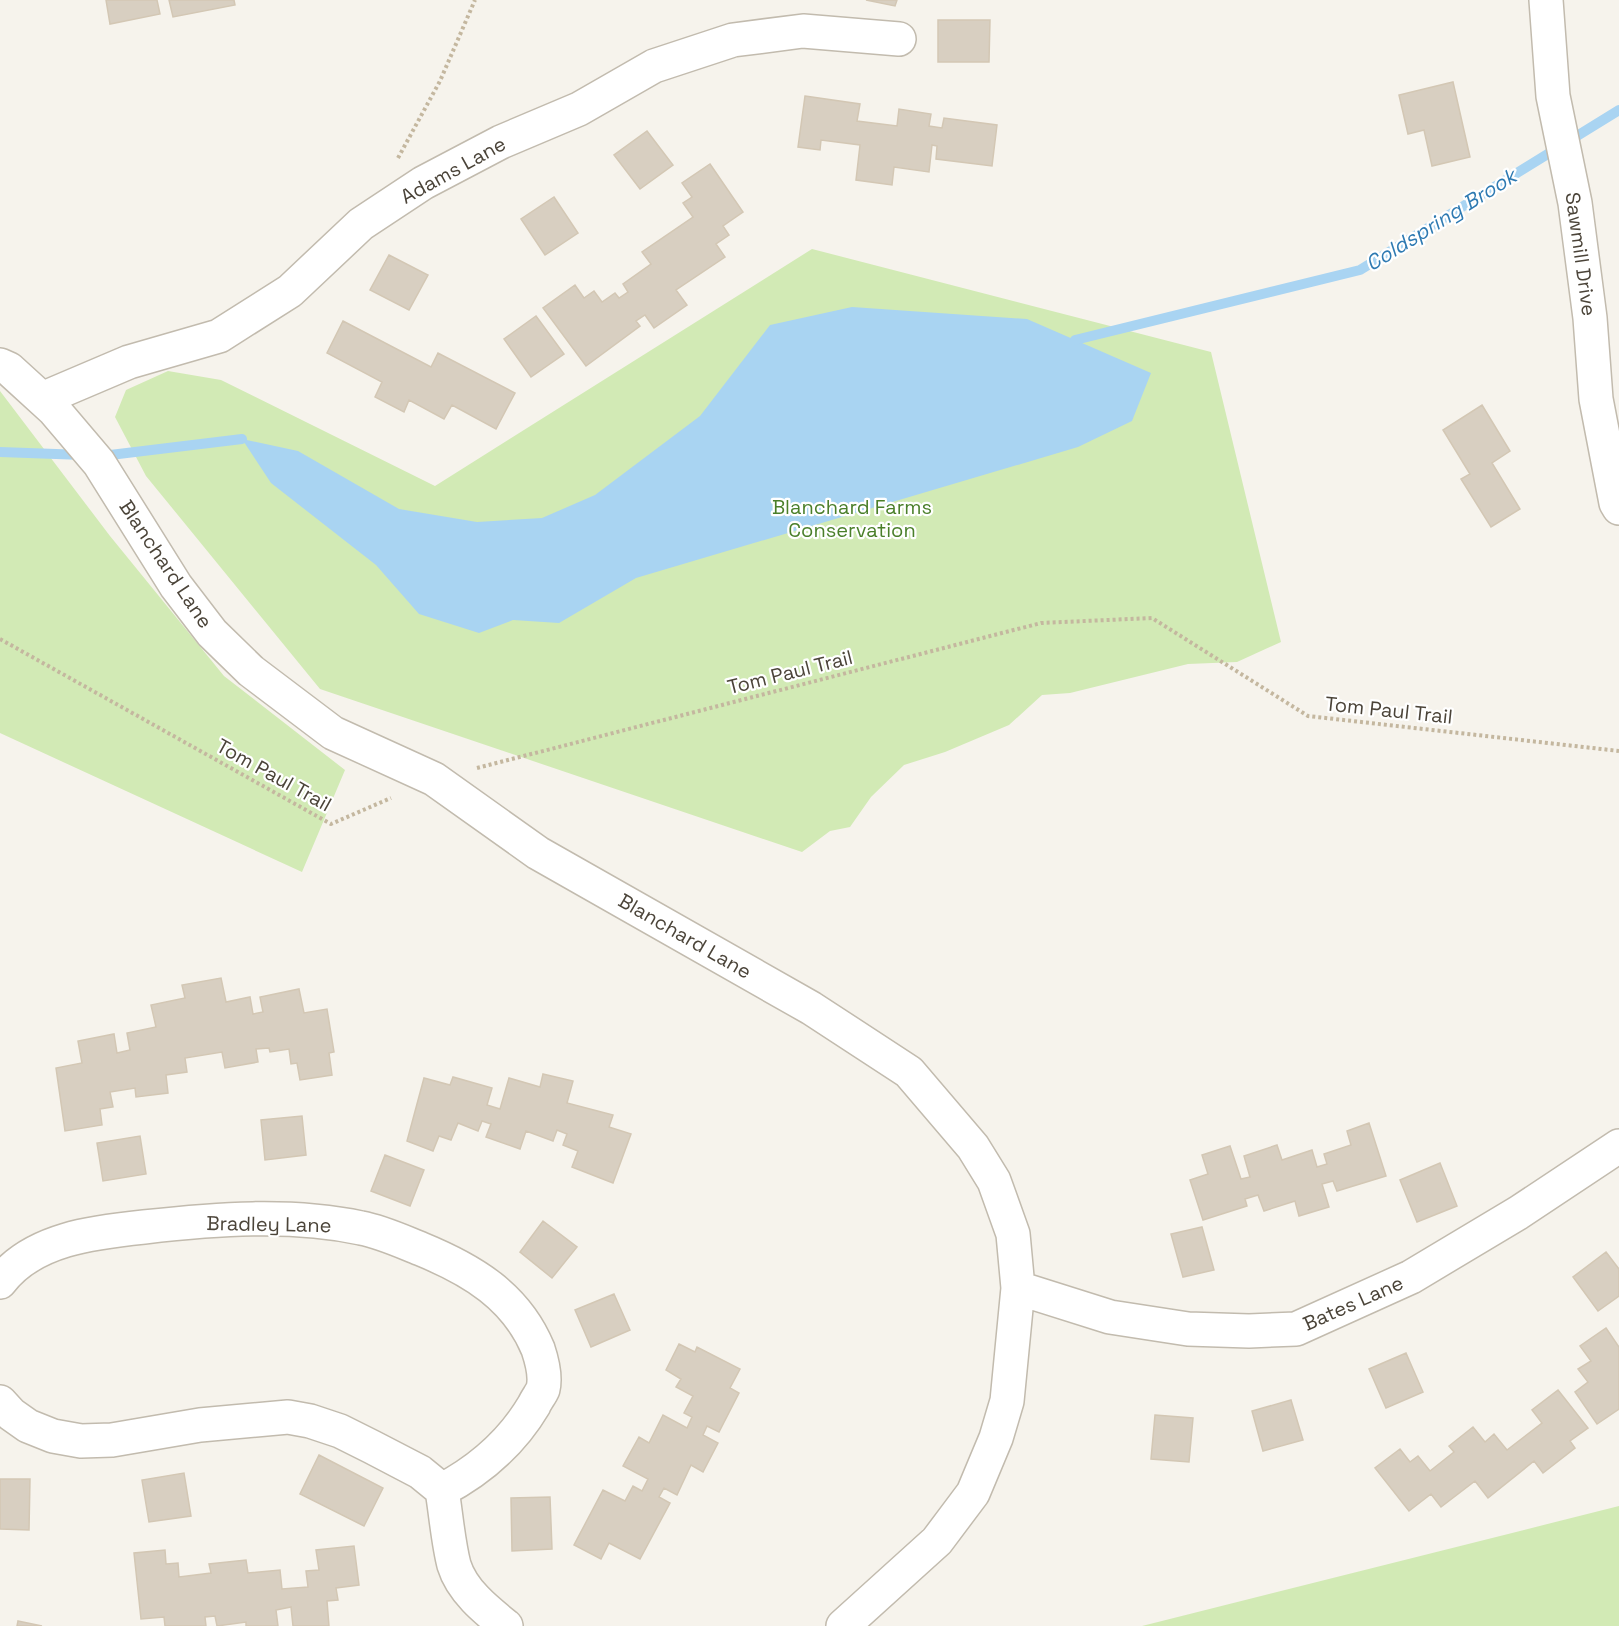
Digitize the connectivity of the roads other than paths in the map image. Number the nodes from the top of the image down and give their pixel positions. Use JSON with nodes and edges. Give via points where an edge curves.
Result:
{"nodes":[{"id":1,"x":1546,"y":0,"type":"edge"},
{"id":2,"x":899,"y":39,"type":"dead end"},
{"id":3,"x":0,"y":364,"type":"edge"},
{"id":4,"x":42,"y":399,"type":"junction"},
{"id":5,"x":1619,"y":508,"type":"edge"},
{"id":6,"x":1619,"y":1146,"type":"edge"},
{"id":7,"x":0,"y":1282,"type":"edge"},
{"id":8,"x":1018,"y":1288,"type":"junction"},
{"id":9,"x":0,"y":1402,"type":"edge"},
{"id":10,"x":442,"y":1490,"type":"junction"},
{"id":11,"x":506,"y":1626,"type":"edge"},
{"id":12,"x":843,"y":1626,"type":"edge"}],
"edges":[{"from":1,"to":5,"type":"street","name":"Sawmill Drive","via":[[1553,96],[1575,203],[1596,399]]},
{"from":2,"to":4,"type":"street","name":"Adams Lane","via":[[803,31],[733,40],[654,66],[579,109],[501,142],[423,183],[361,225],[291,291],[219,336],[129,362]]},
{"from":3,"to":4,"type":"street","name":"Blanchard Lane"},
{"from":4,"to":8,"type":"street","name":"Blanchard Lane","via":[[99,463],[176,586],[212,633],[251,671],[333,733],[434,779],[538,853],[811,1008],[909,1072],[973,1147],[994,1181],[1013,1234]]},
{"from":6,"to":8,"type":"street","name":"Bates Lane","via":[[1411,1277],[1296,1329],[1188,1329],[1110,1317]]},
{"from":7,"to":10,"type":"street","name":"Bradley Lane","via":[[20,1262],[67,1239],[177,1223],[289,1220],[361,1228],[448,1260],[487,1283],[513,1308],[532,1336],[544,1372],[543,1389],[525,1420],[502,1447],[468,1476]]},
{"from":8,"to":12,"type":"street","name":"Blanchard Lane","via":[[1006,1401],[996,1438],[973,1493],[937,1541]]},
{"from":9,"to":10,"type":"street","via":[[28,1426],[81,1441],[266,1419],[310,1421],[392,1457]]},
{"from":10,"to":11,"type":"street","via":[[454,1566],[480,1606]]}]}
